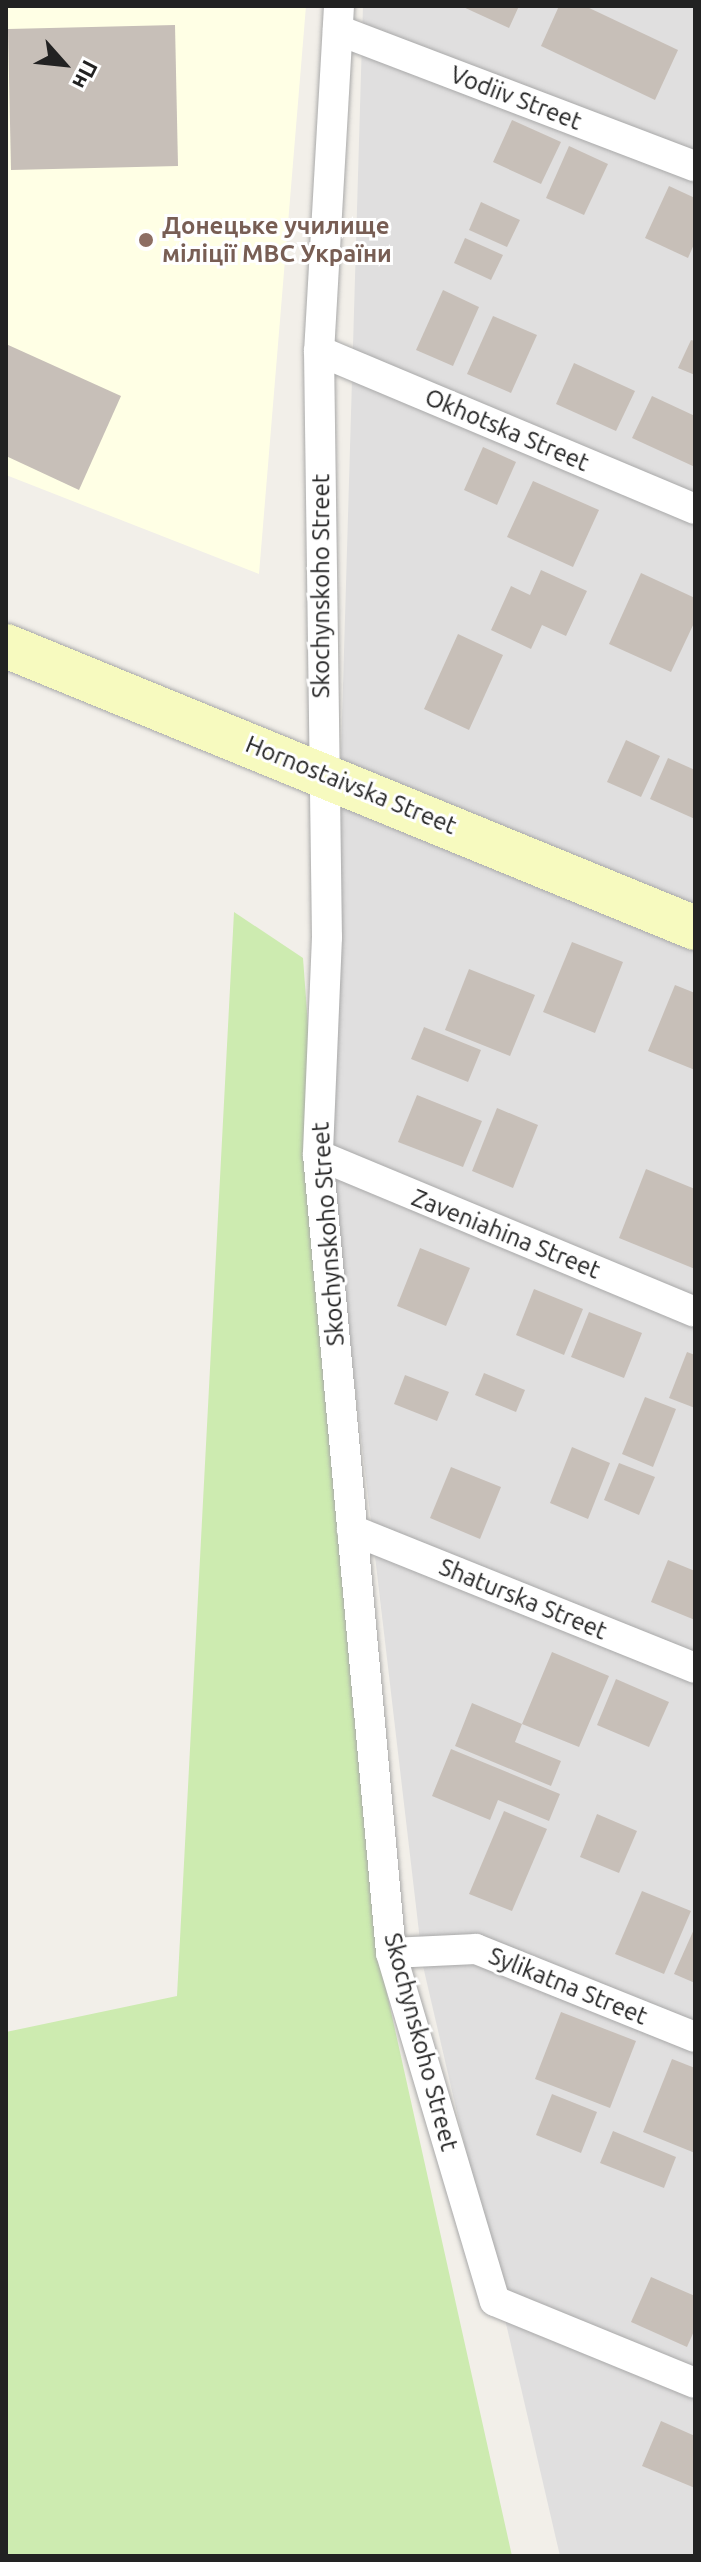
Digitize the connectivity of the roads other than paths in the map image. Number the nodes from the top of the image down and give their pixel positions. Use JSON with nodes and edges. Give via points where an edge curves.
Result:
{"nodes":[{"id":1,"x":338,"y":18,"type":"edge"},
{"id":2,"x":695,"y":166,"type":"edge"},
{"id":3,"x":319,"y":351,"type":"junction"},
{"id":4,"x":695,"y":509,"type":"edge"},
{"id":5,"x":6,"y":646,"type":"edge"},
{"id":6,"x":322,"y":773,"type":"junction"},
{"id":7,"x":695,"y":928,"type":"edge"},
{"id":8,"x":318,"y":1155,"type":"junction"},
{"id":9,"x":695,"y":1312,"type":"edge"},
{"id":10,"x":352,"y":1530,"type":"junction"},
{"id":11,"x":695,"y":1668,"type":"edge"},
{"id":12,"x":391,"y":1953,"type":"junction"},
{"id":13,"x":695,"y":2037,"type":"edge"},
{"id":14,"x":695,"y":2383,"type":"edge"}],
"edges":[{"from":1,"to":2,"type":"street","name":"Vodiiv Street"},
{"from":1,"to":3,"type":"street","name":"Skochynskoho Street"},
{"from":3,"to":4,"type":"street","name":"Okhotska Street"},
{"from":3,"to":6,"type":"street","name":"Skochynskoho Street"},
{"from":5,"to":6,"type":"main road","name":"Hornostaivska Street"},
{"from":6,"to":7,"type":"main road","name":"Hornostaivska Street"},
{"from":6,"to":8,"type":"street","name":"Skochynskoho Street","via":[[327,937]]},
{"from":8,"to":9,"type":"street","name":"Zaveniahina Street"},
{"from":8,"to":10,"type":"street","name":"Skochynskoho Street"},
{"from":10,"to":11,"type":"street","name":"Shaturska Street"},
{"from":10,"to":12,"type":"street","name":"Skochynskoho Street"},
{"from":12,"to":13,"type":"street","name":"Sylikatna Street","via":[[476,1949]]},
{"from":12,"to":14,"type":"street","name":"Skochynskoho Street","via":[[495,2301]]}]}
